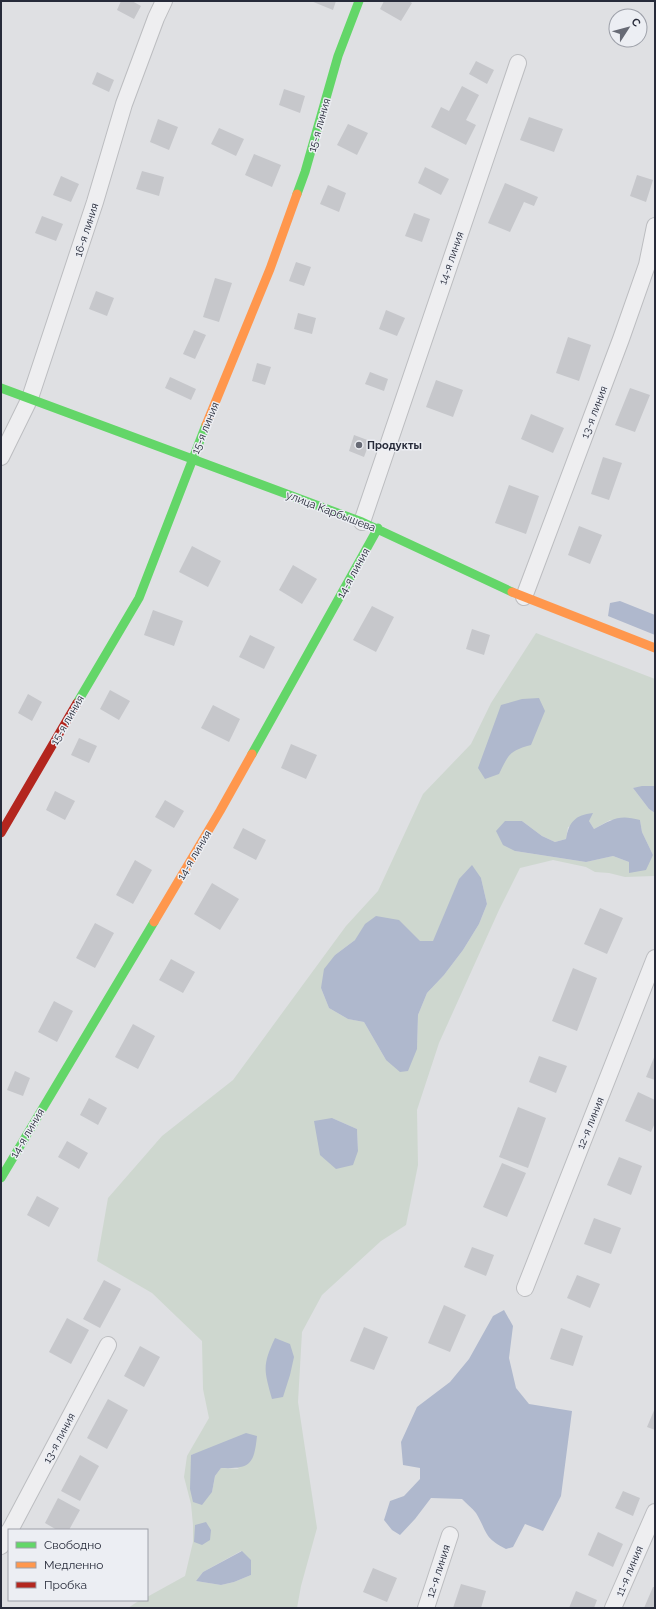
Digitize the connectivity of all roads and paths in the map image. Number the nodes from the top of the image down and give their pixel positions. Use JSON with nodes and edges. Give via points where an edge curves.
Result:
{"nodes":[{"id":1,"x":164,"y":1,"type":"edge"},
{"id":2,"x":359,"y":1,"type":"edge"},
{"id":3,"x":518,"y":63,"type":"dead end"},
{"id":4,"x":655,"y":226,"type":"edge"},
{"id":5,"x":1,"y":388,"type":"edge"},
{"id":6,"x":30,"y":398,"type":"junction"},
{"id":7,"x":1,"y":457,"type":"edge"},
{"id":8,"x":192,"y":460,"type":"junction"},
{"id":9,"x":362,"y":522,"type":"junction"},
{"id":10,"x":378,"y":528,"type":"junction"},
{"id":11,"x":524,"y":596,"type":"junction"},
{"id":12,"x":655,"y":648,"type":"edge"},
{"id":13,"x":1,"y":833,"type":"edge"},
{"id":14,"x":655,"y":958,"type":"edge"},
{"id":15,"x":1,"y":1178,"type":"edge"},
{"id":16,"x":525,"y":1288,"type":"dead end"},
{"id":17,"x":108,"y":1345,"type":"dead end"},
{"id":18,"x":655,"y":1512,"type":"edge"},
{"id":19,"x":10,"y":1529,"type":"edge"},
{"id":20,"x":8,"y":1533,"type":"edge"},
{"id":21,"x":450,"y":1535,"type":"dead end"},
{"id":22,"x":1,"y":1546,"type":"edge"},
{"id":23,"x":426,"y":1608,"type":"edge"},
{"id":24,"x":613,"y":1608,"type":"edge"}],
"edges":[{"from":1,"to":6,"type":"street","name":"16-я линия","via":[[124,104],[95,202]]},
{"from":2,"to":8,"type":"street","name":"15-я линия","via":[[338,56],[305,172],[270,269]]},
{"from":3,"to":9,"type":"street","name":"14-я линия"},
{"from":4,"to":11,"type":"street","name":"13-я линия","via":[[647,265],[622,339]]},
{"from":5,"to":6,"type":"street","name":"улица Карбышева"},
{"from":6,"to":7,"type":"street","name":"16-я линия"},
{"from":6,"to":8,"type":"street","name":"улица Карбышева"},
{"from":8,"to":9,"type":"street","name":"улица Карбышева"},
{"from":8,"to":13,"type":"street","name":"15-я линия","via":[[139,598]]},
{"from":9,"to":10,"type":"street","name":"улица Карбышева"},
{"from":10,"to":11,"type":"street","name":"улица Карбышева"},
{"from":10,"to":15,"type":"street","name":"14-я линия","via":[[220,811]]},
{"from":11,"to":12,"type":"street","name":"улица Карбышева"},
{"from":14,"to":16,"type":"street","name":"12-я линия"},
{"from":17,"to":19,"type":"street","name":"13-я линия"},
{"from":18,"to":24,"type":"street","name":"11-я линия"},
{"from":20,"to":22,"type":"street","name":"13-я линия"},
{"from":21,"to":23,"type":"street","name":"12-я линия"}]}
